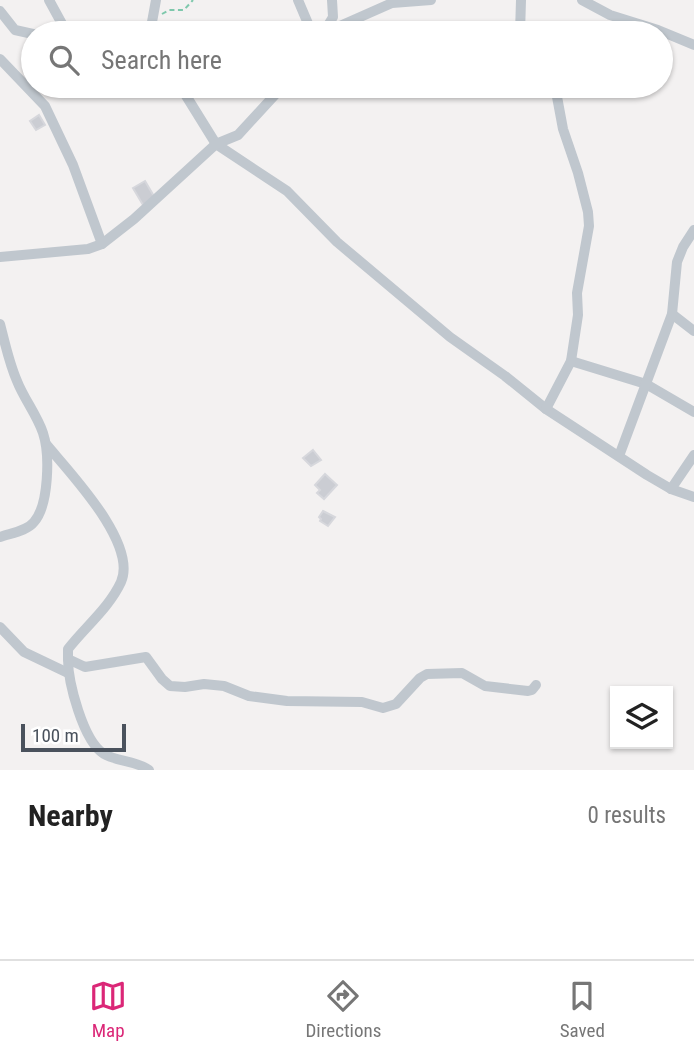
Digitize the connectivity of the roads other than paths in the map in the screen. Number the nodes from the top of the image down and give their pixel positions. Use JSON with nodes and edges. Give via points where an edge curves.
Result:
{"nodes":[{"id":1,"x":48,"y":0,"type":"edge"},
{"id":2,"x":156,"y":0,"type":"edge"},
{"id":3,"x":298,"y":0,"type":"edge"},
{"id":4,"x":331,"y":0,"type":"edge"},
{"id":5,"x":431,"y":0,"type":"edge"},
{"id":6,"x":520,"y":0,"type":"edge"},
{"id":7,"x":582,"y":0,"type":"edge"},
{"id":8,"x":391,"y":1,"type":"edge"},
{"id":9,"x":0,"y":11,"type":"edge"},
{"id":10,"x":60,"y":21,"type":"edge"},
{"id":11,"x":152,"y":21,"type":"edge"},
{"id":12,"x":307,"y":21,"type":"edge"},
{"id":13,"x":331,"y":21,"type":"edge"},
{"id":14,"x":349,"y":21,"type":"edge"},
{"id":15,"x":520,"y":21,"type":"edge"},
{"id":16,"x":629,"y":21,"type":"edge"},
{"id":17,"x":21,"y":31,"type":"edge"},
{"id":18,"x":673,"y":36,"type":"edge"},
{"id":19,"x":694,"y":45,"type":"edge"},
{"id":20,"x":0,"y":59,"type":"edge"},
{"id":21,"x":21,"y":81,"type":"edge"},
{"id":22,"x":37,"y":98,"type":"edge"},
{"id":23,"x":187,"y":98,"type":"edge"},
{"id":24,"x":272,"y":98,"type":"edge"},
{"id":25,"x":557,"y":98,"type":"edge"},
{"id":26,"x":216,"y":144,"type":"junction"},
{"id":27,"x":694,"y":230,"type":"edge"},
{"id":28,"x":102,"y":244,"type":"junction"},
{"id":29,"x":0,"y":257,"type":"edge"},
{"id":30,"x":672,"y":314,"type":"junction"},
{"id":31,"x":0,"y":324,"type":"edge"},
{"id":32,"x":694,"y":331,"type":"edge"},
{"id":33,"x":571,"y":361,"type":"junction"},
{"id":34,"x":646,"y":384,"type":"junction"},
{"id":35,"x":546,"y":409,"type":"junction"},
{"id":36,"x":694,"y":412,"type":"edge"},
{"id":37,"x":46,"y":444,"type":"junction"},
{"id":38,"x":694,"y":455,"type":"edge"},
{"id":39,"x":619,"y":456,"type":"junction"},
{"id":40,"x":671,"y":489,"type":"junction"},
{"id":41,"x":694,"y":497,"type":"edge"},
{"id":42,"x":0,"y":537,"type":"edge"},
{"id":43,"x":0,"y":627,"type":"edge"},
{"id":44,"x":68,"y":659,"type":"junction"},
{"id":45,"x":68,"y":673,"type":"junction"},
{"id":46,"x":536,"y":685,"type":"dead end"},
{"id":47,"x":149,"y":770,"type":"edge"}],
"edges":[{"from":1,"to":10,"type":"street"},
{"from":2,"to":11,"type":"street"},
{"from":3,"to":12,"type":"street"},
{"from":4,"to":13,"type":"street"},
{"from":5,"to":8,"type":"street"},
{"from":6,"to":15,"type":"street"},
{"from":7,"to":16,"type":"street"},
{"from":8,"to":14,"type":"street"},
{"from":9,"to":17,"type":"street"},
{"from":18,"to":19,"type":"street"},
{"from":20,"to":21,"type":"street"},
{"from":22,"to":28,"type":"street","via":[[73,165]]},
{"from":23,"to":26,"type":"street"},
{"from":24,"to":26,"type":"street","via":[[238,135]]},
{"from":25,"to":33,"type":"street","via":[[589,222]]},
{"from":26,"to":28,"type":"street"},
{"from":26,"to":35,"type":"street","via":[[287,191],[337,242],[450,337]]},
{"from":27,"to":30,"type":"street","via":[[677,262]]},
{"from":28,"to":29,"type":"street"},
{"from":30,"to":32,"type":"street"},
{"from":30,"to":34,"type":"street"},
{"from":31,"to":37,"type":"street","via":[[15,377]]},
{"from":33,"to":34,"type":"street"},
{"from":33,"to":35,"type":"street"},
{"from":34,"to":36,"type":"street"},
{"from":34,"to":39,"type":"street"},
{"from":35,"to":39,"type":"street"},
{"from":37,"to":42,"type":"street","via":[[43,507],[33,523]]},
{"from":37,"to":44,"type":"street","via":[[107,521],[123,565],[122,580],[95,621],[68,649]]},
{"from":38,"to":40,"type":"street"},
{"from":39,"to":40,"type":"street"},
{"from":40,"to":41,"type":"street"},
{"from":43,"to":45,"type":"street","via":[[24,652]]},
{"from":44,"to":45,"type":"street"},
{"from":44,"to":46,"type":"street","via":[[85,667],[146,657],[170,686],[204,684],[249,696],[362,702],[383,708],[396,704],[427,674],[462,673],[485,686],[528,691]]},
{"from":45,"to":47,"type":"street","via":[[84,725],[98,749]]}]}
